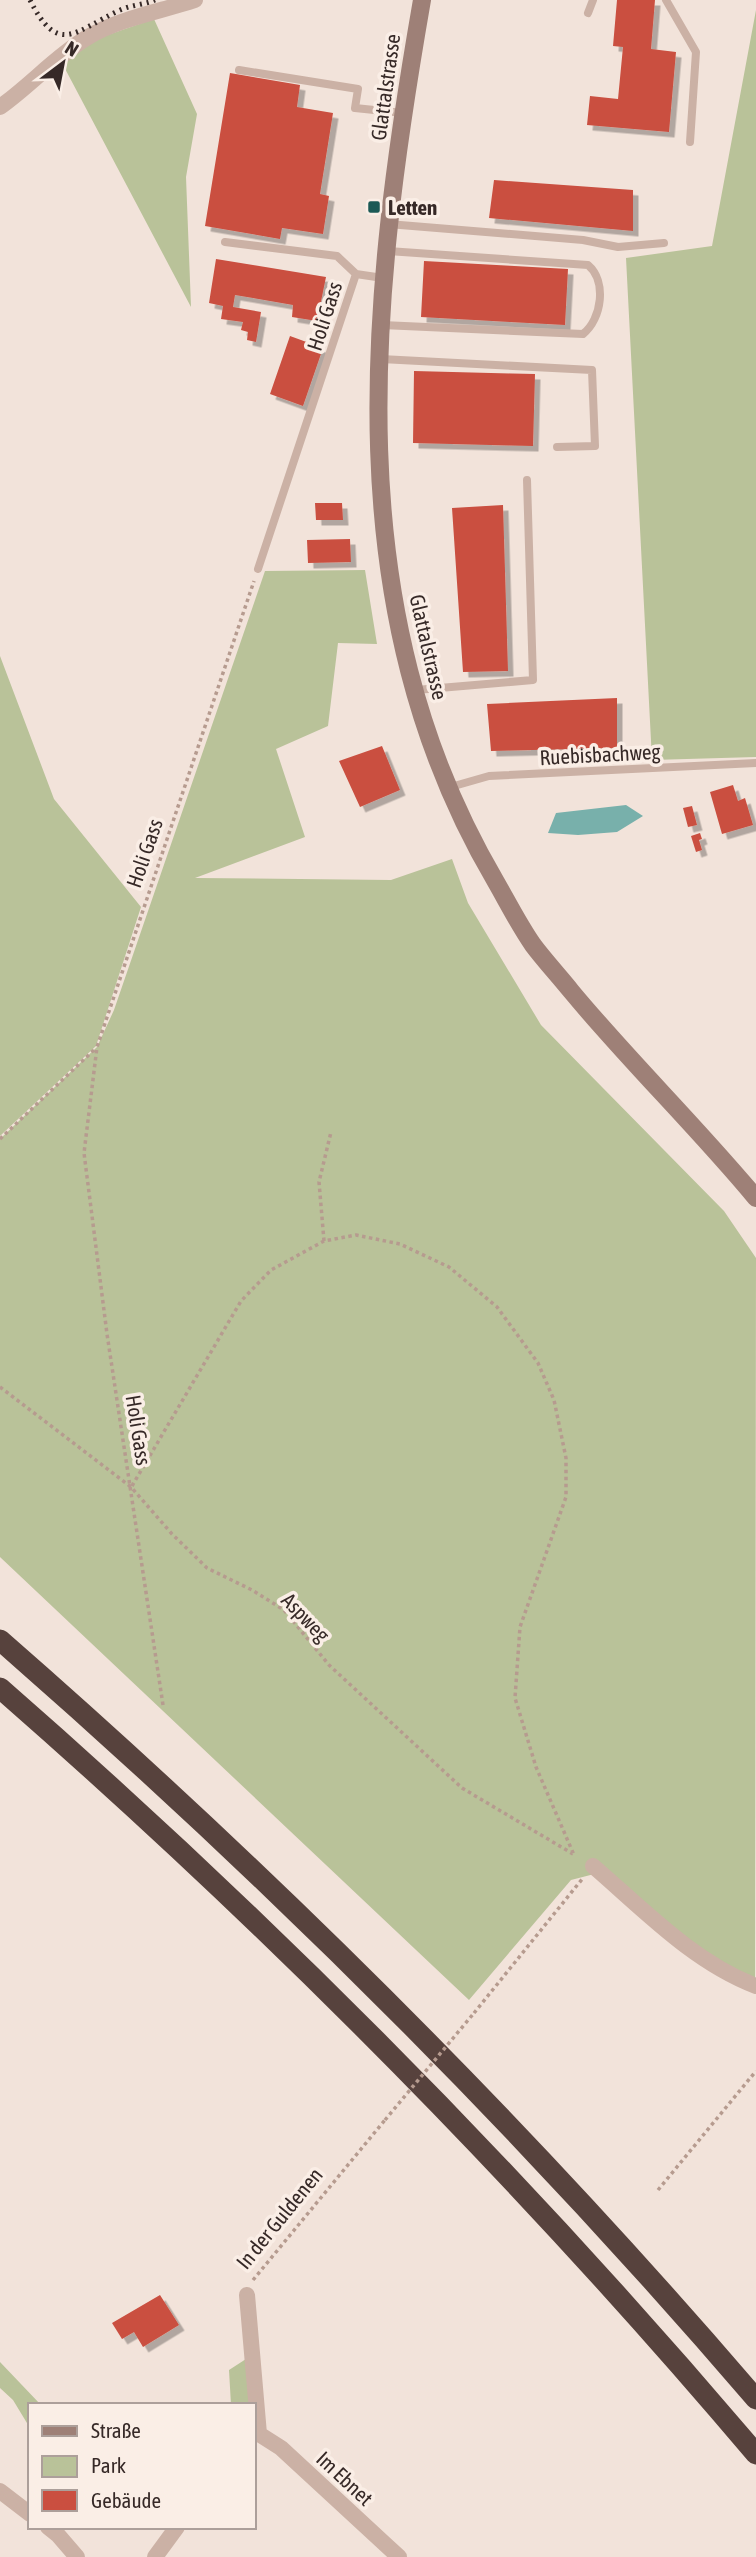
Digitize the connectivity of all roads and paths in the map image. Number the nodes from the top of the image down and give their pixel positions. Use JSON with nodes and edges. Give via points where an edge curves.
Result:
{"nodes":[{"id":1,"x":195,"y":0,"type":"edge"},
{"id":2,"x":422,"y":0,"type":"edge"},
{"id":3,"x":593,"y":0,"type":"edge"},
{"id":4,"x":666,"y":0,"type":"edge"},
{"id":5,"x":588,"y":13,"type":"dead end"},
{"id":6,"x":239,"y":70,"type":"dead end"},
{"id":7,"x":0,"y":107,"type":"edge"},
{"id":8,"x":403,"y":113,"type":"junction"},
{"id":9,"x":690,"y":142,"type":"dead end"},
{"id":10,"x":388,"y":224,"type":"junction"},
{"id":11,"x":225,"y":242,"type":"dead end"},
{"id":12,"x":664,"y":243,"type":"dead end"},
{"id":13,"x":385,"y":250,"type":"junction"},
{"id":14,"x":356,"y":274,"type":"junction"},
{"id":15,"x":383,"y":278,"type":"junction"},
{"id":16,"x":379,"y":325,"type":"junction"},
{"id":17,"x":378,"y":359,"type":"junction"},
{"id":18,"x":558,"y":447,"type":"dead end"},
{"id":19,"x":527,"y":480,"type":"dead end"},
{"id":20,"x":258,"y":569,"type":"joint"},
{"id":21,"x":413,"y":691,"type":"junction"},
{"id":22,"x":756,"y":763,"type":"edge"},
{"id":23,"x":447,"y":788,"type":"junction"},
{"id":24,"x":97,"y":1047,"type":"junction"},
{"id":25,"x":331,"y":1132,"type":"dead end"},
{"id":26,"x":0,"y":1139,"type":"edge"},
{"id":27,"x":756,"y":1198,"type":"edge"},
{"id":28,"x":324,"y":1241,"type":"junction"},
{"id":29,"x":0,"y":1387,"type":"edge"},
{"id":30,"x":131,"y":1487,"type":"junction"},
{"id":31,"x":0,"y":1640,"type":"edge"},
{"id":32,"x":0,"y":1688,"type":"edge"},
{"id":33,"x":163,"y":1705,"type":"dead end"},
{"id":34,"x":574,"y":1855,"type":"junction"},
{"id":35,"x":593,"y":1866,"type":"junction"},
{"id":36,"x":756,"y":1986,"type":"edge"},
{"id":37,"x":756,"y":2071,"type":"edge"},
{"id":38,"x":658,"y":2190,"type":"dead end"},
{"id":39,"x":247,"y":2295,"type":"joint"},
{"id":40,"x":756,"y":2399,"type":"edge"},
{"id":41,"x":254,"y":2403,"type":"edge"},
{"id":42,"x":256,"y":2436,"type":"edge"},
{"id":43,"x":756,"y":2454,"type":"edge"},
{"id":44,"x":0,"y":2491,"type":"edge"},
{"id":45,"x":28,"y":2512,"type":"edge"},
{"id":46,"x":50,"y":2529,"type":"edge"},
{"id":47,"x":176,"y":2529,"type":"edge"},
{"id":48,"x":77,"y":2557,"type":"edge"},
{"id":49,"x":155,"y":2557,"type":"edge"},
{"id":50,"x":399,"y":2557,"type":"edge"}],
"edges":[{"from":1,"to":7,"type":"street","via":[[89,36]]},
{"from":2,"to":8,"type":"street","name":"Glattalstrasse"},
{"from":3,"to":5,"type":"lane"},
{"from":4,"to":9,"type":"lane","via":[[696,52]]},
{"from":6,"to":8,"type":"lane","via":[[358,89],[355,108]]},
{"from":8,"to":10,"type":"street","name":"Glattalstrasse"},
{"from":10,"to":12,"type":"lane","via":[[618,247]]},
{"from":10,"to":13,"type":"street","name":"Glattalstrasse"},
{"from":11,"to":14,"type":"lane","via":[[337,256]]},
{"from":13,"to":15,"type":"street","name":"Glattalstrasse"},
{"from":13,"to":16,"type":"lane","via":[[588,265],[600,282],[597,317],[583,334]]},
{"from":14,"to":15,"type":"lane","name":"Holi Gass"},
{"from":14,"to":20,"type":"lane","name":"Holi Gass"},
{"from":15,"to":16,"type":"street","name":"Glattalstrasse"},
{"from":16,"to":17,"type":"street","name":"Glattalstrasse"},
{"from":17,"to":18,"type":"lane","via":[[592,370],[595,446]]},
{"from":17,"to":21,"type":"street","name":"Glattalstrasse","via":[[382,524]]},
{"from":19,"to":21,"type":"lane","via":[[533,680]]},
{"from":20,"to":24,"type":"path","name":"Holi Gass"},
{"from":21,"to":23,"type":"street","name":"Glattalstrasse"},
{"from":22,"to":23,"type":"lane","name":"Ruebisbachweg","via":[[489,776]]},
{"from":23,"to":27,"type":"street","name":"Glattalstrasse","via":[[471,839],[533,944],[612,1040]]},
{"from":24,"to":26,"type":"path"},
{"from":24,"to":30,"type":"path","name":"Holi Gass","via":[[84,1153]]},
{"from":25,"to":28,"type":"path","via":[[319,1182]]},
{"from":28,"to":30,"type":"path","via":[[271,1269],[241,1301]]},
{"from":28,"to":34,"type":"path","via":[[356,1235],[400,1244],[449,1267],[497,1307],[538,1363],[554,1400],[566,1458],[566,1497],[520,1627],[515,1698],[536,1767]]},
{"from":29,"to":30,"type":"path","name":"Aspweg"},
{"from":30,"to":33,"type":"path","name":"Holi Gass"},
{"from":30,"to":34,"type":"path","name":"Aspweg","via":[[207,1569],[284,1610],[329,1665],[462,1787]]},
{"from":31,"to":40,"type":"highway","via":[[207,1826],[419,2032],[622,2247]]},
{"from":32,"to":43,"type":"highway","via":[[182,1853],[393,2058],[577,2251]]},
{"from":34,"to":35,"type":"path","name":"Aspweg"},
{"from":35,"to":36,"type":"street","via":[[692,1950]]},
{"from":35,"to":39,"type":"path","name":"In der Guldenen","bridge":true,"via":[[257,2274]]},
{"from":37,"to":38,"type":"path"},
{"from":39,"to":41,"type":"street","name":"In der Guldenen"},
{"from":42,"to":50,"type":"street","name":"Im Ebnet","via":[[281,2448]]},
{"from":44,"to":45,"type":"street"},
{"from":46,"to":48,"type":"street"},
{"from":47,"to":49,"type":"street"}]}
